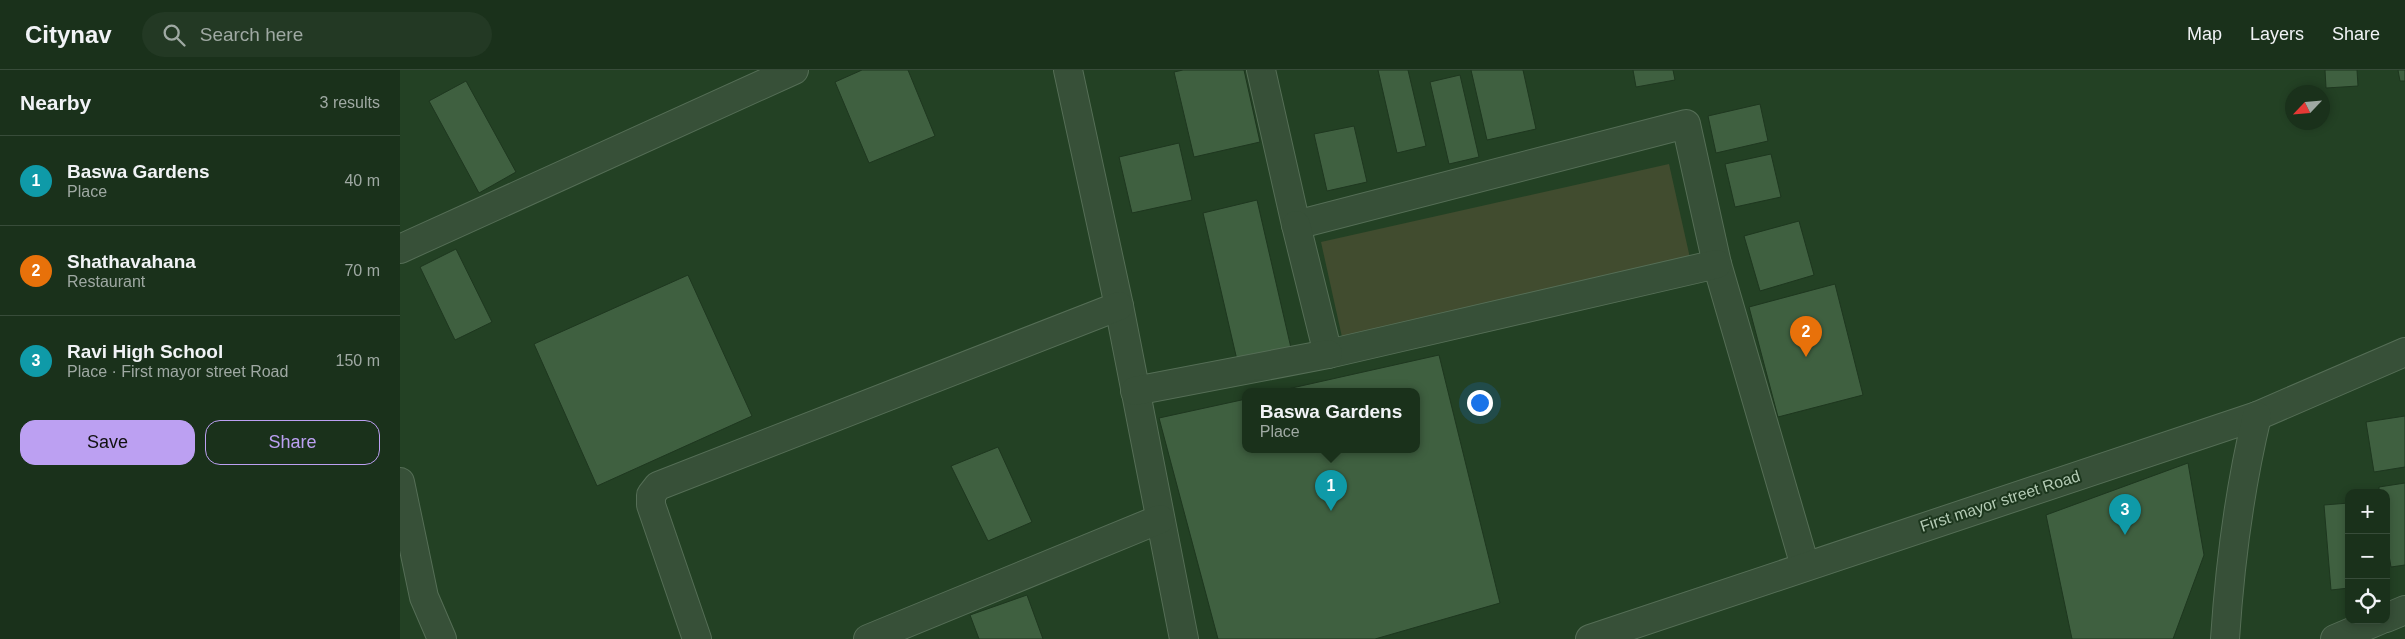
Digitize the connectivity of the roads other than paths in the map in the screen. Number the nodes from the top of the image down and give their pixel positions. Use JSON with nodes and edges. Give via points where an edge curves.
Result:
{"nodes":[{"id":1,"x":794,"y":70,"type":"edge"},
{"id":2,"x":1068,"y":70,"type":"edge"},
{"id":3,"x":1261,"y":70,"type":"edge"},
{"id":4,"x":1296,"y":225,"type":"junction"},
{"id":5,"x":400,"y":250,"type":"edge"},
{"id":6,"x":1717,"y":264,"type":"junction"},
{"id":7,"x":1119,"y":306,"type":"junction"},
{"id":8,"x":2405,"y":352,"type":"edge"},
{"id":9,"x":1328,"y":354,"type":"junction"},
{"id":10,"x":1135,"y":391,"type":"junction"},
{"id":11,"x":2256,"y":416,"type":"junction"},
{"id":12,"x":400,"y":482,"type":"edge"},
{"id":13,"x":1160,"y":519,"type":"junction"},
{"id":14,"x":1805,"y":566,"type":"junction"},
{"id":15,"x":2405,"y":610,"type":"edge"},
{"id":16,"x":2390,"y":616,"type":"edge"},
{"id":17,"x":2371,"y":624,"type":"edge"},
{"id":18,"x":442,"y":639,"type":"edge"},
{"id":19,"x":697,"y":639,"type":"edge"},
{"id":20,"x":868,"y":639,"type":"edge"},
{"id":21,"x":1184,"y":639,"type":"edge"},
{"id":22,"x":1590,"y":639,"type":"edge"},
{"id":23,"x":2225,"y":639,"type":"edge"},
{"id":24,"x":2335,"y":639,"type":"edge"}],
"edges":[{"from":1,"to":5,"type":"street"},
{"from":2,"to":7,"type":"street"},
{"from":3,"to":4,"type":"street"},
{"from":4,"to":6,"type":"street","via":[[1686,124]]},
{"from":4,"to":9,"type":"street"},
{"from":6,"to":9,"type":"street"},
{"from":6,"to":14,"type":"street"},
{"from":7,"to":10,"type":"street"},
{"from":7,"to":19,"type":"street","via":[[658,486],[652,495],[651,505]]},
{"from":8,"to":11,"type":"street","name":"First mayor street Road"},
{"from":9,"to":10,"type":"street"},
{"from":10,"to":13,"type":"street"},
{"from":11,"to":14,"type":"street","name":"First mayor street Road"},
{"from":11,"to":23,"type":"street","via":[[2242,479],[2228,583]]},
{"from":12,"to":18,"type":"street","via":[[424,597]]},
{"from":13,"to":20,"type":"street"},
{"from":13,"to":21,"type":"street"},
{"from":14,"to":22,"type":"street","name":"First mayor street Road"},
{"from":15,"to":16,"type":"street"},
{"from":17,"to":24,"type":"street"}]}
